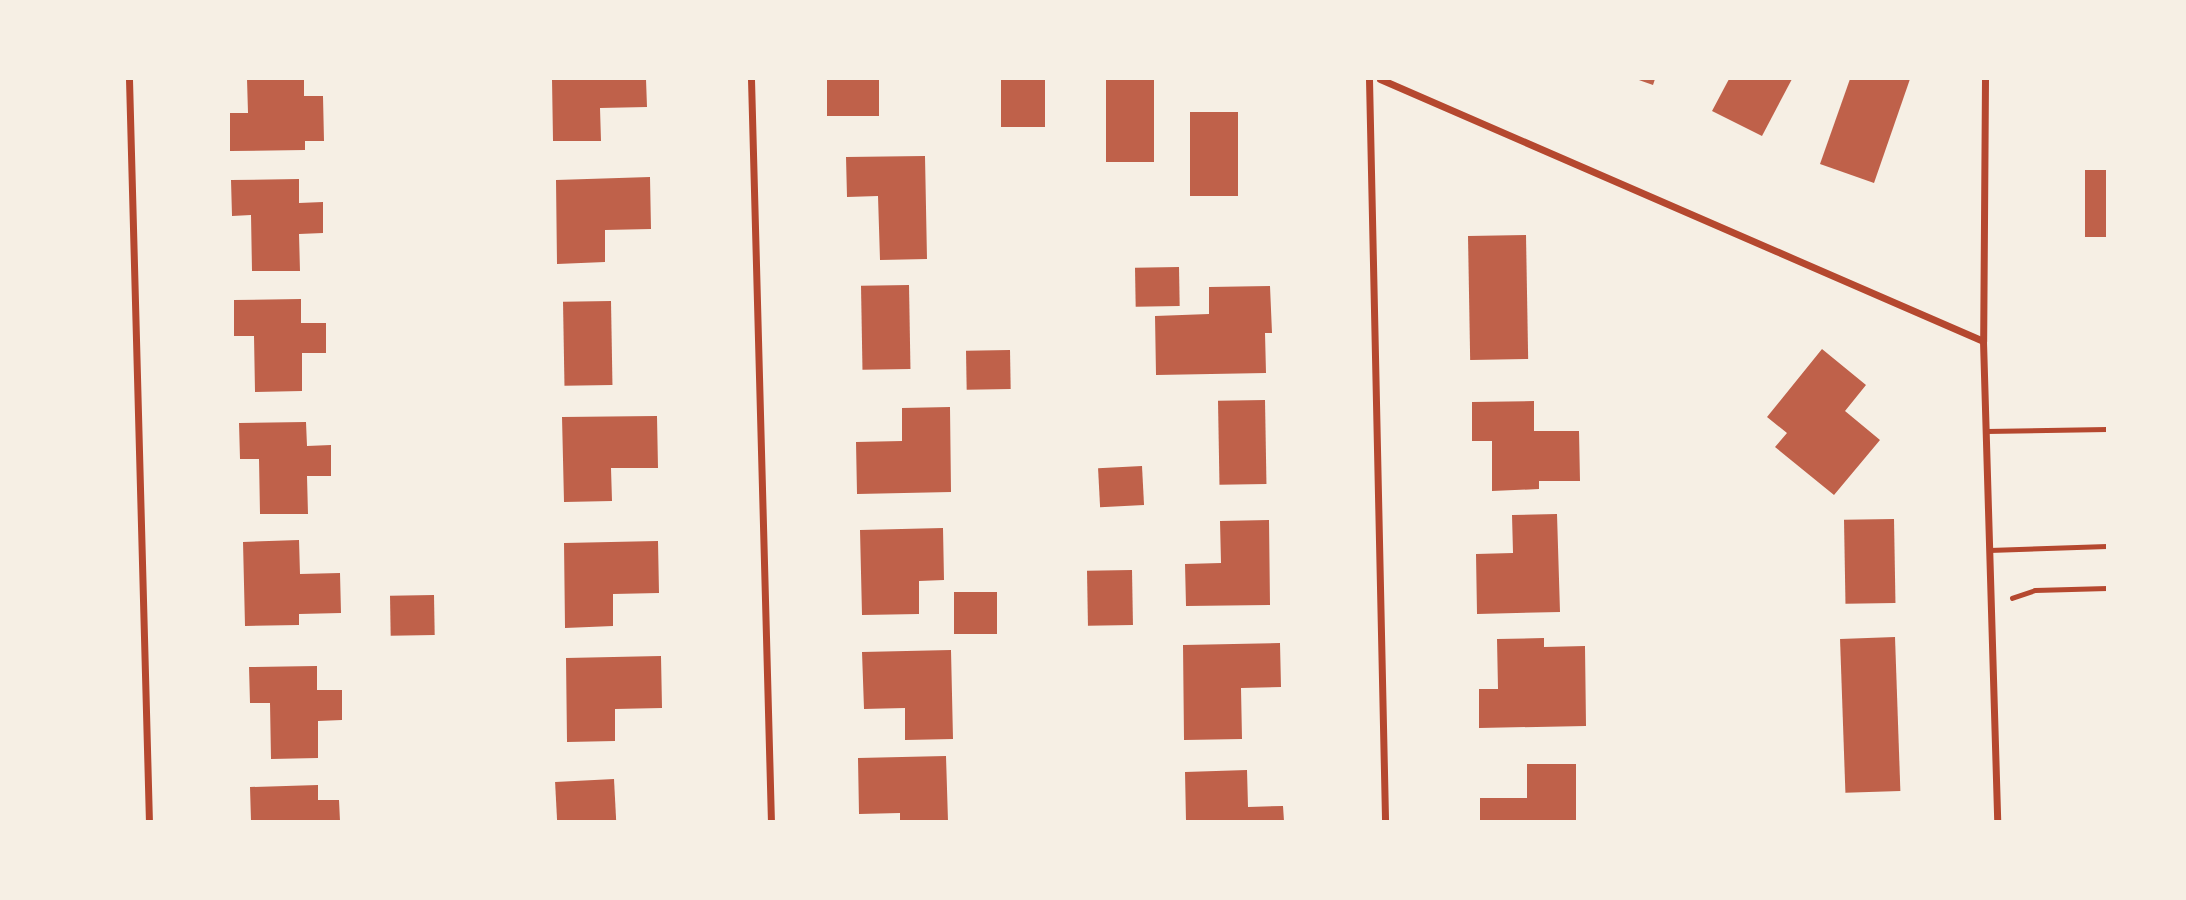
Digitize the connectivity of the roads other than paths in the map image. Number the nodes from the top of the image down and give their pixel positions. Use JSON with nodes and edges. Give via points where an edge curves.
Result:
{"nodes":[{"id":1,"x":129,"y":79,"type":"edge"},
{"id":2,"x":751,"y":79,"type":"edge"},
{"id":3,"x":1369,"y":79,"type":"edge"},
{"id":4,"x":1380,"y":79,"type":"edge"},
{"id":5,"x":1984,"y":79,"type":"edge"},
{"id":6,"x":1983,"y":341,"type":"junction"},
{"id":7,"x":2107,"y":429,"type":"edge"},
{"id":8,"x":1986,"y":431,"type":"junction"},
{"id":9,"x":2107,"y":545,"type":"edge"},
{"id":10,"x":1990,"y":550,"type":"junction"},
{"id":11,"x":149,"y":821,"type":"edge"},
{"id":12,"x":771,"y":821,"type":"edge"},
{"id":13,"x":1385,"y":821,"type":"edge"},
{"id":14,"x":1997,"y":821,"type":"edge"}],
"edges":[{"from":1,"to":11,"type":"street"},
{"from":2,"to":12,"type":"street"},
{"from":3,"to":13,"type":"street"},
{"from":4,"to":6,"type":"street"},
{"from":5,"to":6,"type":"street"},
{"from":6,"to":8,"type":"street"},
{"from":7,"to":8,"type":"lane"},
{"from":8,"to":10,"type":"street"},
{"from":9,"to":10,"type":"lane"},
{"from":10,"to":14,"type":"street"}]}
